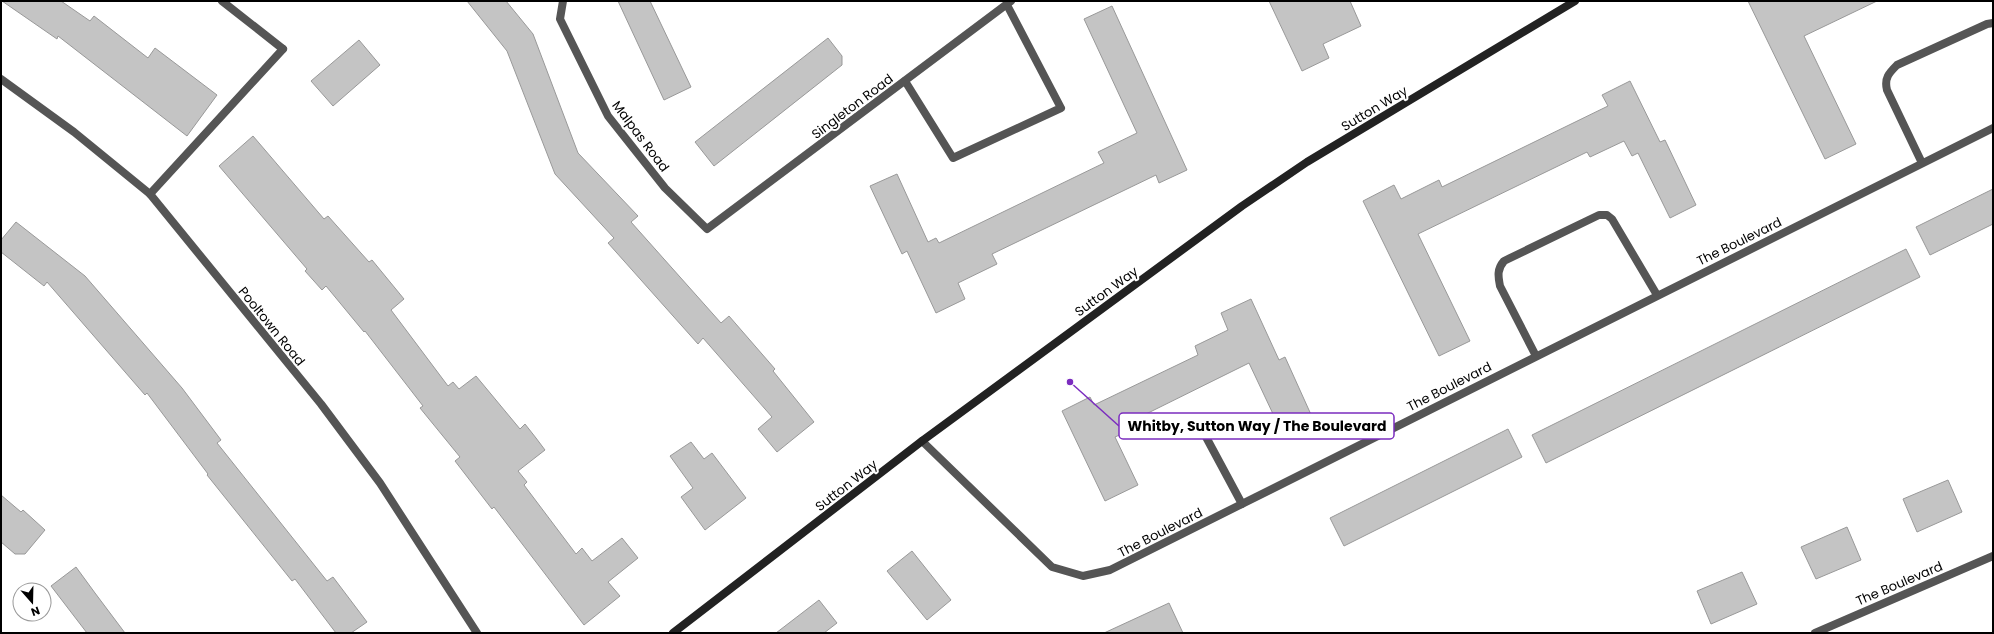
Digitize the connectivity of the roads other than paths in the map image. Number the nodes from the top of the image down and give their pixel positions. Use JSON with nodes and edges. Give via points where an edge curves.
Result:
{"nodes":[{"id":1,"x":222,"y":1,"type":"edge"},
{"id":2,"x":563,"y":1,"type":"edge"},
{"id":3,"x":1575,"y":1,"type":"edge"},
{"id":4,"x":1009,"y":3,"type":"edge"},
{"id":5,"x":1993,"y":23,"type":"edge"},
{"id":6,"x":1,"y":79,"type":"edge"},
{"id":7,"x":905,"y":81,"type":"junction"},
{"id":8,"x":1993,"y":128,"type":"edge"},
{"id":9,"x":1922,"y":163,"type":"junction"},
{"id":10,"x":150,"y":194,"type":"junction"},
{"id":11,"x":707,"y":229,"type":"joint"},
{"id":12,"x":1656,"y":295,"type":"junction"},
{"id":13,"x":1536,"y":356,"type":"junction"},
{"id":14,"x":1206,"y":437,"type":"dead end"},
{"id":15,"x":922,"y":441,"type":"junction"},
{"id":16,"x":1242,"y":504,"type":"junction"},
{"id":17,"x":1993,"y":556,"type":"edge"},
{"id":18,"x":477,"y":633,"type":"edge"},
{"id":19,"x":673,"y":633,"type":"edge"},
{"id":20,"x":1815,"y":633,"type":"edge"}],
"edges":[{"from":1,"to":10,"type":"street","via":[[282,49]]},
{"from":2,"to":11,"type":"street","name":"Malpas Road","via":[[560,19],[608,116],[665,188]]},
{"from":3,"to":15,"type":"main road","name":"Sutton Way","via":[[1307,162],[1242,206]]},
{"from":4,"to":7,"type":"street","name":"Singleton Road"},
{"from":4,"to":7,"type":"street","via":[[1061,108],[953,158]]},
{"from":5,"to":9,"type":"street","via":[[1897,65],[1888,74],[1885,81],[1887,90]]},
{"from":6,"to":10,"type":"street","name":"Pooltown Road","via":[[74,132]]},
{"from":7,"to":11,"type":"street","name":"Singleton Road"},
{"from":8,"to":9,"type":"street","name":"The Boulevard"},
{"from":9,"to":12,"type":"street","name":"The Boulevard"},
{"from":10,"to":18,"type":"street","name":"Pooltown Road","via":[[321,404],[380,483]]},
{"from":12,"to":13,"type":"street","name":"The Boulevard"},
{"from":12,"to":13,"type":"street","via":[[1612,219],[1607,215],[1599,215],[1504,261],[1498,275],[1500,286]]},
{"from":13,"to":16,"type":"street","name":"The Boulevard"},
{"from":14,"to":16,"type":"street"},
{"from":15,"to":16,"type":"street","name":"The Boulevard","via":[[1052,567],[1083,576],[1110,570]]},
{"from":15,"to":19,"type":"main road","name":"Sutton Way"},
{"from":17,"to":20,"type":"street","name":"The Boulevard"}]}
